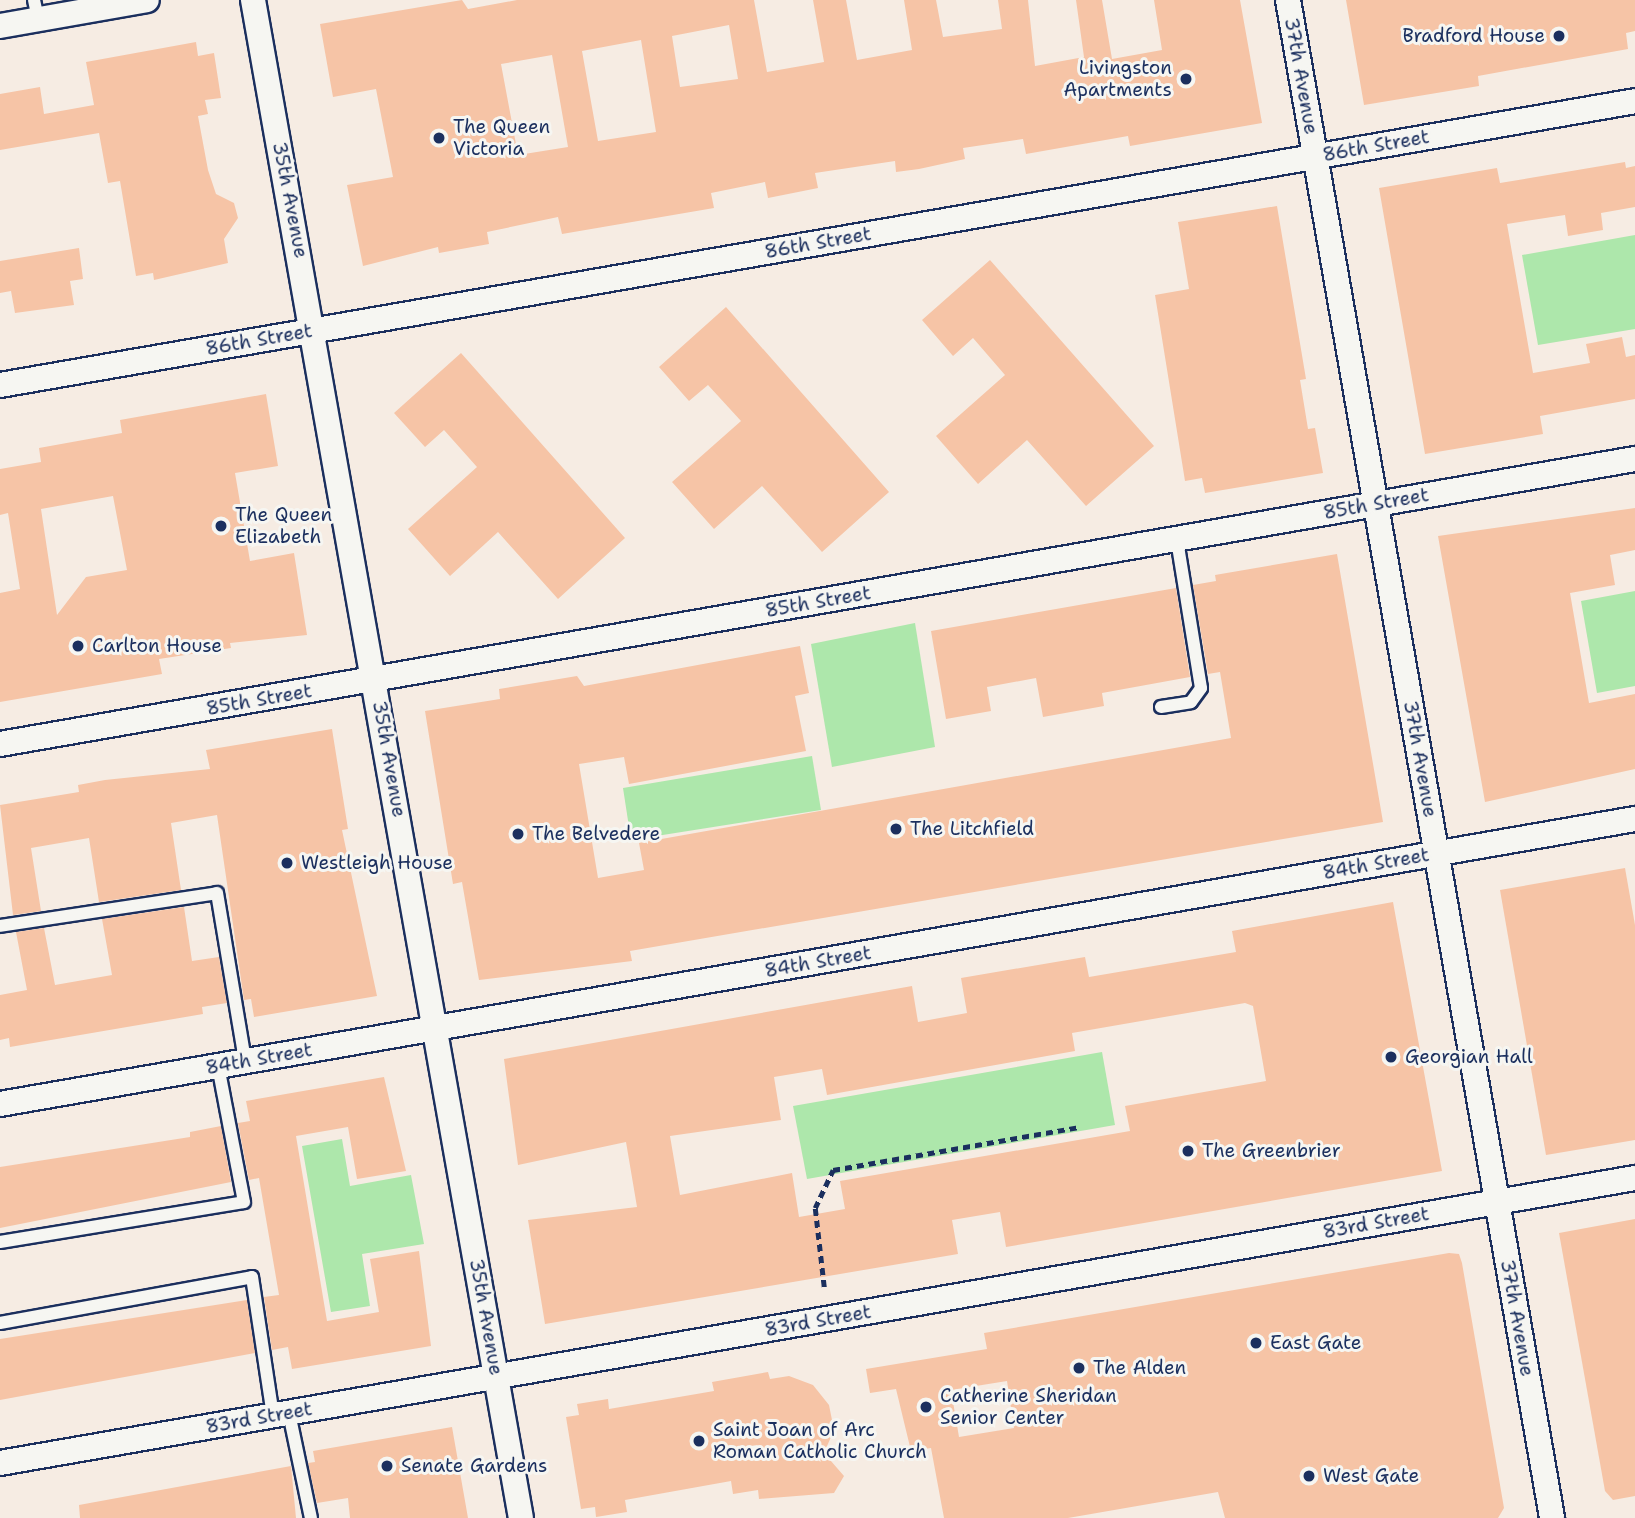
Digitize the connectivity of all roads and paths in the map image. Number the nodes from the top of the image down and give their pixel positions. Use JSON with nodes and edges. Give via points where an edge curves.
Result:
{"nodes":[{"id":1,"x":148,"y":0,"type":"edge"},
{"id":2,"x":253,"y":0,"type":"edge"},
{"id":3,"x":1288,"y":0,"type":"edge"},
{"id":4,"x":36,"y":10,"type":"edge"},
{"id":5,"x":0,"y":26,"type":"edge"},
{"id":6,"x":1635,"y":101,"type":"edge"},
{"id":7,"x":1315,"y":157,"type":"junction"},
{"id":8,"x":314,"y":331,"type":"junction"},
{"id":9,"x":0,"y":385,"type":"edge"},
{"id":10,"x":1635,"y":459,"type":"edge"},
{"id":11,"x":1376,"y":504,"type":"junction"},
{"id":12,"x":1177,"y":539,"type":"junction"},
{"id":13,"x":375,"y":680,"type":"junction"},
{"id":14,"x":1161,"y":707,"type":"dead end"},
{"id":15,"x":0,"y":744,"type":"edge"},
{"id":16,"x":1635,"y":819,"type":"edge"},
{"id":17,"x":1437,"y":853,"type":"junction"},
{"id":18,"x":0,"y":926,"type":"edge"},
{"id":19,"x":436,"y":1028,"type":"junction"},
{"id":20,"x":245,"y":1062,"type":"junction"},
{"id":21,"x":219,"y":1066,"type":"junction"},
{"id":22,"x":0,"y":1104,"type":"edge"},
{"id":23,"x":1080,"y":1127,"type":"dead end"},
{"id":24,"x":1635,"y":1178,"type":"edge"},
{"id":25,"x":1497,"y":1202,"type":"junction"},
{"id":26,"x":0,"y":1242,"type":"edge"},
{"id":27,"x":824,"y":1287,"type":"dead end"},
{"id":28,"x":0,"y":1324,"type":"edge"},
{"id":29,"x":496,"y":1377,"type":"junction"},
{"id":30,"x":281,"y":1414,"type":"junction"},
{"id":31,"x":0,"y":1463,"type":"edge"},
{"id":32,"x":311,"y":1518,"type":"edge"},
{"id":33,"x":521,"y":1518,"type":"edge"},
{"id":34,"x":1552,"y":1518,"type":"edge"}],
"edges":[{"from":1,"to":4,"type":"street"},
{"from":2,"to":8,"type":"street","name":"35th Avenue"},
{"from":3,"to":7,"type":"street","name":"37th Avenue"},
{"from":4,"to":5,"type":"street"},
{"from":6,"to":7,"type":"street","name":"86th Street"},
{"from":7,"to":8,"type":"street","name":"86th Street"},
{"from":7,"to":11,"type":"street","name":"37th Avenue"},
{"from":8,"to":9,"type":"street","name":"86th Street"},
{"from":8,"to":13,"type":"street","name":"35th Avenue"},
{"from":10,"to":11,"type":"street","name":"85th Street"},
{"from":11,"to":12,"type":"street","name":"85th Street"},
{"from":11,"to":17,"type":"street","name":"37th Avenue"},
{"from":12,"to":13,"type":"street","name":"85th Street"},
{"from":12,"to":14,"type":"lane","via":[[1201,688],[1191,702]]},
{"from":13,"to":15,"type":"street","name":"85th Street"},
{"from":13,"to":19,"type":"street","name":"35th Avenue"},
{"from":16,"to":17,"type":"street","name":"84th Street"},
{"from":17,"to":19,"type":"street","name":"84th Street"},
{"from":17,"to":25,"type":"street","name":"37th Avenue"},
{"from":18,"to":20,"type":"lane","via":[[217,893]]},
{"from":19,"to":20,"type":"street","name":"84th Street"},
{"from":19,"to":29,"type":"street","name":"35th Avenue"},
{"from":20,"to":21,"type":"street","name":"84th Street"},
{"from":21,"to":22,"type":"street","name":"84th Street"},
{"from":21,"to":26,"type":"lane","via":[[244,1202]]},
{"from":23,"to":27,"type":"path","via":[[833,1170],[815,1208]]},
{"from":24,"to":25,"type":"street","name":"83rd Street"},
{"from":25,"to":29,"type":"street","name":"83rd Street"},
{"from":25,"to":34,"type":"street","name":"37th Avenue"},
{"from":28,"to":30,"type":"lane","via":[[252,1277]]},
{"from":29,"to":30,"type":"street","name":"83rd Street"},
{"from":29,"to":33,"type":"street","name":"35th Avenue"},
{"from":30,"to":31,"type":"street","name":"83rd Street"},
{"from":30,"to":32,"type":"lane"}]}
